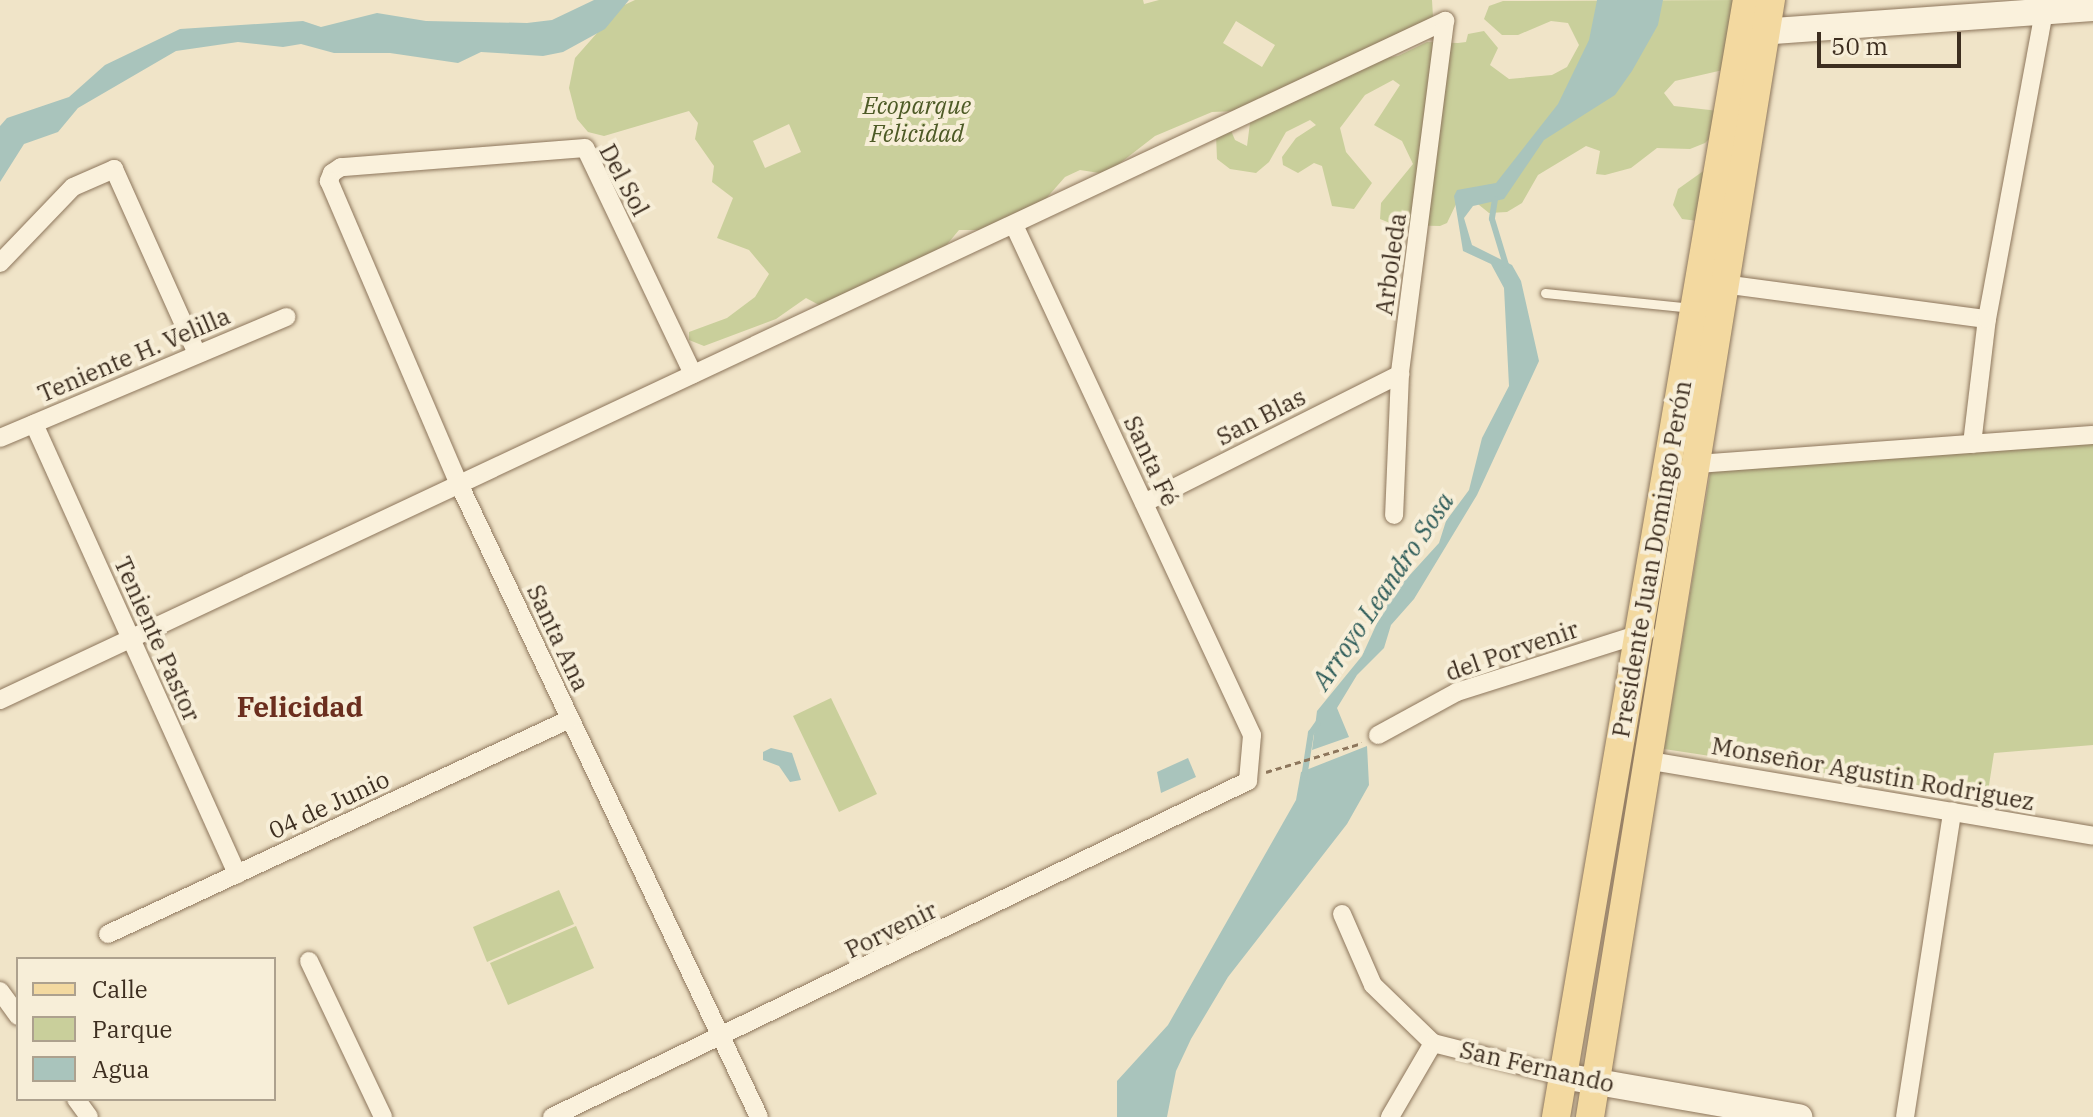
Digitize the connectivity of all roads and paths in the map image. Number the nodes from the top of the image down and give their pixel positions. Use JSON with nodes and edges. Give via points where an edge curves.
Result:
{"nodes":[{"id":1,"x":1747,"y":0,"type":"edge"},
{"id":2,"x":1771,"y":0,"type":"edge"},
{"id":3,"x":2048,"y":6,"type":"edge"},
{"id":4,"x":2093,"y":8,"type":"edge"},
{"id":5,"x":1753,"y":33,"type":"junction"},
{"id":6,"x":332,"y":173,"type":"joint"},
{"id":7,"x":1722,"y":222,"type":"junction"},
{"id":8,"x":1014,"y":225,"type":"junction"},
{"id":9,"x":0,"y":263,"type":"edge"},
{"id":10,"x":1723,"y":284,"type":"junction"},
{"id":11,"x":1545,"y":293,"type":"dead end"},
{"id":12,"x":1695,"y":309,"type":"junction"},
{"id":13,"x":287,"y":317,"type":"dead end"},
{"id":14,"x":1987,"y":319,"type":"junction"},
{"id":15,"x":197,"y":354,"type":"junction"},
{"id":16,"x":693,"y":374,"type":"junction"},
{"id":17,"x":1400,"y":374,"type":"junction"},
{"id":18,"x":34,"y":424,"type":"junction"},
{"id":19,"x":2093,"y":435,"type":"edge"},
{"id":20,"x":0,"y":438,"type":"edge"},
{"id":21,"x":1972,"y":444,"type":"junction"},
{"id":22,"x":1696,"y":464,"type":"junction"},
{"id":23,"x":459,"y":484,"type":"junction"},
{"id":24,"x":1144,"y":503,"type":"junction"},
{"id":25,"x":1394,"y":515,"type":"dead end"},
{"id":26,"x":1667,"y":624,"type":"junction"},
{"id":27,"x":1637,"y":635,"type":"junction"},
{"id":28,"x":130,"y":638,"type":"junction"},
{"id":29,"x":0,"y":700,"type":"edge"},
{"id":30,"x":570,"y":719,"type":"junction"},
{"id":31,"x":1378,"y":735,"type":"dead end"},
{"id":32,"x":1357,"y":745,"type":"dead end"},
{"id":33,"x":1645,"y":760,"type":"junction"},
{"id":34,"x":1271,"y":770,"type":"dead end"},
{"id":35,"x":1248,"y":781,"type":"joint"},
{"id":36,"x":1952,"y":812,"type":"junction"},
{"id":37,"x":2093,"y":836,"type":"edge"},
{"id":38,"x":237,"y":874,"type":"junction"},
{"id":39,"x":1342,"y":914,"type":"dead end"},
{"id":40,"x":108,"y":934,"type":"dead end"},
{"id":41,"x":309,"y":961,"type":"dead end"},
{"id":42,"x":0,"y":991,"type":"edge"},
{"id":43,"x":16,"y":1013,"type":"edge"},
{"id":44,"x":721,"y":1038,"type":"junction"},
{"id":45,"x":1433,"y":1043,"type":"junction"},
{"id":46,"x":1563,"y":1076,"type":"junction"},
{"id":47,"x":1595,"y":1082,"type":"junction"},
{"id":48,"x":383,"y":1117,"type":"edge"},
{"id":49,"x":552,"y":1117,"type":"edge"},
{"id":50,"x":759,"y":1117,"type":"edge"},
{"id":51,"x":1390,"y":1117,"type":"edge"},
{"id":52,"x":1556,"y":1117,"type":"edge"},
{"id":53,"x":1590,"y":1117,"type":"edge"},
{"id":54,"x":1799,"y":1117,"type":"edge"},
{"id":55,"x":1905,"y":1117,"type":"edge"}],
"edges":[{"from":1,"to":5,"type":"main road","name":"Presidente Juan Domingo Perón"},
{"from":2,"to":5,"type":"main road","name":"Presidente Juan Domingo Perón"},
{"from":3,"to":4,"type":"street"},
{"from":3,"to":5,"type":"street"},
{"from":3,"to":14,"type":"street"},
{"from":5,"to":7,"type":"main road","name":"Presidente Juan Domingo Perón"},
{"from":6,"to":16,"type":"street","name":"Del Sol","via":[[341,167],[585,148]]},
{"from":6,"to":23,"type":"street","name":"Santa Ana","via":[[329,181]]},
{"from":7,"to":10,"type":"main road","name":"Presidente Juan Domingo Perón"},
{"from":7,"to":12,"type":"main road","name":"Presidente Juan Domingo Perón"},
{"from":8,"to":16,"type":"street"},
{"from":8,"to":17,"type":"street","name":"Arboleda","via":[[1445,21],[1446,47]]},
{"from":8,"to":24,"type":"street","name":"Santa Fé"},
{"from":9,"to":15,"type":"street","via":[[73,187],[110,168],[117,172]]},
{"from":10,"to":14,"type":"street"},
{"from":10,"to":22,"type":"main road","name":"Presidente Juan Domingo Perón"},
{"from":11,"to":12,"type":"lane"},
{"from":12,"to":27,"type":"main road","name":"Presidente Juan Domingo Perón"},
{"from":13,"to":15,"type":"street","name":"Teniente H. Velilla"},
{"from":14,"to":21,"type":"street"},
{"from":15,"to":18,"type":"street","name":"Teniente H. Velilla"},
{"from":16,"to":23,"type":"street"},
{"from":17,"to":24,"type":"street","name":"San Blas"},
{"from":17,"to":25,"type":"street","name":"Arboleda"},
{"from":18,"to":20,"type":"street","name":"Teniente H. Velilla"},
{"from":18,"to":28,"type":"street","name":"Teniente Pastor"},
{"from":19,"to":21,"type":"street"},
{"from":21,"to":22,"type":"street"},
{"from":22,"to":26,"type":"main road","name":"Presidente Juan Domingo Perón"},
{"from":23,"to":28,"type":"street"},
{"from":23,"to":30,"type":"street","name":"Santa Ana"},
{"from":24,"to":35,"type":"street","name":"Santa Fé","via":[[1244,717],[1254,755]]},
{"from":26,"to":27,"type":"street","name":"del Porvenir"},
{"from":26,"to":33,"type":"main road","name":"Presidente Juan Domingo Perón"},
{"from":27,"to":31,"type":"street","name":"del Porvenir","via":[[1457,692]]},
{"from":27,"to":46,"type":"main road","name":"Presidente Juan Domingo Perón"},
{"from":28,"to":29,"type":"street"},
{"from":28,"to":38,"type":"street","name":"Teniente Pastor"},
{"from":30,"to":38,"type":"street","name":"04 de Junio"},
{"from":30,"to":44,"type":"street","name":"Santa Ana"},
{"from":32,"to":34,"type":"path"},
{"from":33,"to":36,"type":"street","name":"Monseñor Agustin Rodriguez"},
{"from":33,"to":47,"type":"main road","name":"Presidente Juan Domingo Perón"},
{"from":35,"to":44,"type":"street","name":"Porvenir"},
{"from":36,"to":37,"type":"street","name":"Monseñor Agustin Rodriguez"},
{"from":36,"to":55,"type":"street"},
{"from":38,"to":40,"type":"street","name":"04 de Junio"},
{"from":39,"to":45,"type":"street","name":"San Fernando","via":[[1373,985]]},
{"from":41,"to":48,"type":"street"},
{"from":42,"to":43,"type":"street"},
{"from":44,"to":49,"type":"street","name":"Porvenir"},
{"from":44,"to":50,"type":"street","name":"Santa Ana"},
{"from":45,"to":46,"type":"street","name":"San Fernando"},
{"from":45,"to":51,"type":"street"},
{"from":46,"to":47,"type":"street","name":"San Fernando"},
{"from":46,"to":52,"type":"main road","name":"Presidente Juan Domingo Perón"},
{"from":47,"to":53,"type":"main road","name":"Presidente Juan Domingo Perón"},
{"from":47,"to":54,"type":"street","name":"San Fernando"}]}
